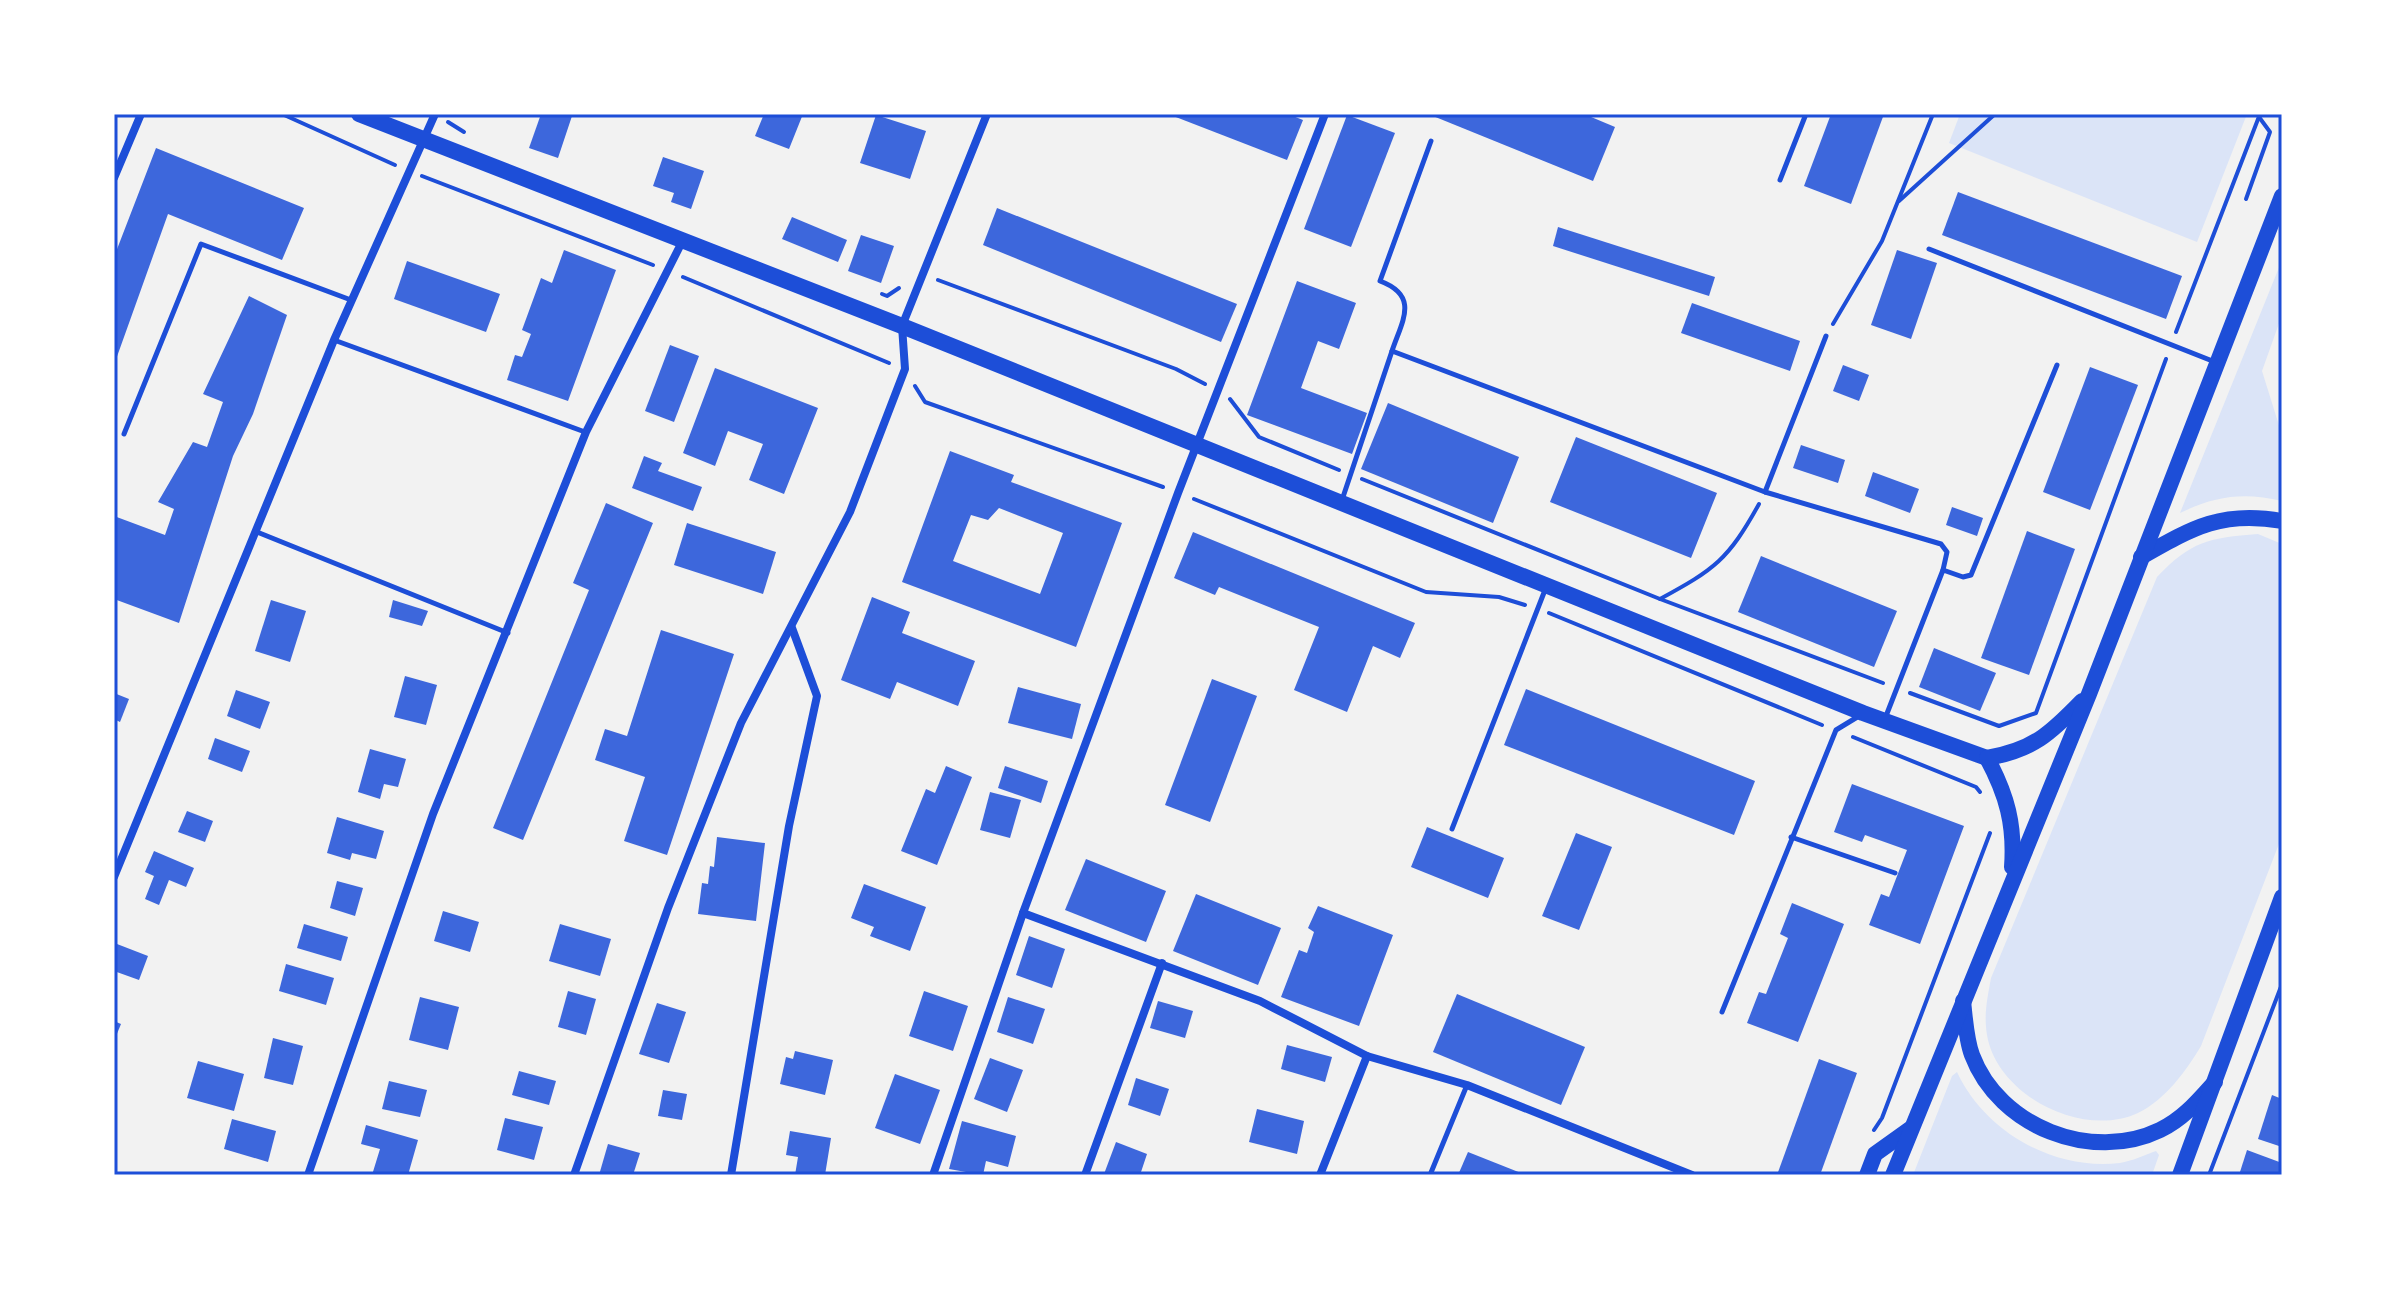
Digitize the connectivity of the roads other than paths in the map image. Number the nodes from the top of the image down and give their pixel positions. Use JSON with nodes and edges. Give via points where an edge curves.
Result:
{"nodes":[{"id":1,"x":141,"y":114,"type":"edge"},
{"id":2,"x":359,"y":114,"type":"edge"},
{"id":3,"x":435,"y":114,"type":"edge"},
{"id":4,"x":987,"y":114,"type":"edge"},
{"id":5,"x":1325,"y":114,"type":"edge"},
{"id":6,"x":1806,"y":114,"type":"edge"},
{"id":7,"x":422,"y":140,"type":"junction"},
{"id":8,"x":1431,"y":141,"type":"dead end"},
{"id":9,"x":114,"y":178,"type":"edge"},
{"id":10,"x":1780,"y":180,"type":"dead end"},
{"id":11,"x":2282,"y":196,"type":"edge"},
{"id":12,"x":682,"y":242,"type":"junction"},
{"id":13,"x":1929,"y":249,"type":"dead end"},
{"id":14,"x":351,"y":300,"type":"junction"},
{"id":15,"x":902,"y":326,"type":"junction"},
{"id":16,"x":1826,"y":336,"type":"road end"},
{"id":17,"x":334,"y":340,"type":"junction"},
{"id":18,"x":1392,"y":351,"type":"junction"},
{"id":19,"x":2216,"y":362,"type":"junction"},
{"id":20,"x":2057,"y":365,"type":"dead end"},
{"id":21,"x":586,"y":432,"type":"junction"},
{"id":22,"x":124,"y":434,"type":"dead end"},
{"id":23,"x":1196,"y":446,"type":"junction"},
{"id":24,"x":1765,"y":492,"type":"junction"},
{"id":25,"x":1341,"y":503,"type":"junction"},
{"id":26,"x":2282,"y":521,"type":"edge"},
{"id":27,"x":257,"y":532,"type":"junction"},
{"id":28,"x":2141,"y":557,"type":"junction"},
{"id":29,"x":1943,"y":570,"type":"junction"},
{"id":30,"x":1547,"y":585,"type":"junction"},
{"id":31,"x":792,"y":628,"type":"junction"},
{"id":32,"x":508,"y":633,"type":"junction"},
{"id":33,"x":2089,"y":694,"type":"junction"},
{"id":34,"x":1863,"y":713,"type":"junction"},
{"id":35,"x":1884,"y":721,"type":"junction"},
{"id":36,"x":1987,"y":758,"type":"junction"},
{"id":37,"x":1452,"y":829,"type":"dead end"},
{"id":38,"x":1791,"y":837,"type":"junction"},
{"id":39,"x":1895,"y":873,"type":"dead end"},
{"id":40,"x":114,"y":877,"type":"edge"},
{"id":41,"x":2011,"y":883,"type":"junction"},
{"id":42,"x":2282,"y":897,"type":"edge"},
{"id":43,"x":1023,"y":913,"type":"junction"},
{"id":44,"x":2282,"y":927,"type":"edge"},
{"id":45,"x":2265,"y":943,"type":"junction"},
{"id":46,"x":1162,"y":963,"type":"junction"},
{"id":47,"x":1963,"y":1000,"type":"junction"},
{"id":48,"x":1722,"y":1012,"type":"dead end"},
{"id":49,"x":1367,"y":1056,"type":"junction"},
{"id":50,"x":2215,"y":1082,"type":"junction"},
{"id":51,"x":1467,"y":1085,"type":"junction"},
{"id":52,"x":1912,"y":1128,"type":"junction"},
{"id":53,"x":308,"y":1175,"type":"edge"},
{"id":54,"x":574,"y":1175,"type":"edge"},
{"id":55,"x":731,"y":1175,"type":"edge"},
{"id":56,"x":933,"y":1175,"type":"edge"},
{"id":57,"x":1085,"y":1175,"type":"edge"},
{"id":58,"x":1320,"y":1175,"type":"edge"},
{"id":59,"x":1430,"y":1175,"type":"edge"},
{"id":60,"x":1692,"y":1175,"type":"edge"},
{"id":61,"x":1867,"y":1175,"type":"edge"},
{"id":62,"x":1893,"y":1175,"type":"edge"},
{"id":63,"x":2180,"y":1175,"type":"edge"}],
"edges":[{"from":1,"to":9,"type":"street"},
{"from":2,"to":7,"type":"main road"},
{"from":3,"to":7,"type":"street"},
{"from":4,"to":15,"type":"street"},
{"from":5,"to":23,"type":"street"},
{"from":6,"to":10,"type":"lane"},
{"from":7,"to":12,"type":"main road"},
{"from":7,"to":14,"type":"street"},
{"from":8,"to":18,"type":"lane","via":[[1380,281],[1403,296],[1407,308]]},
{"from":11,"to":19,"type":"main road"},
{"from":12,"to":15,"type":"main road"},
{"from":12,"to":21,"type":"street"},
{"from":13,"to":19,"type":"lane"},
{"from":14,"to":17,"type":"street"},
{"from":14,"to":22,"type":"lane","via":[[201,244]]},
{"from":15,"to":23,"type":"main road"},
{"from":15,"to":31,"type":"street","via":[[905,369],[850,512]]},
{"from":16,"to":24,"type":"lane"},
{"from":17,"to":21,"type":"lane"},
{"from":17,"to":27,"type":"street"},
{"from":18,"to":24,"type":"lane"},
{"from":18,"to":25,"type":"lane"},
{"from":19,"to":28,"type":"main road"},
{"from":20,"to":29,"type":"lane","via":[[1971,575]]},
{"from":21,"to":32,"type":"street"},
{"from":23,"to":25,"type":"main road"},
{"from":23,"to":43,"type":"street"},
{"from":24,"to":29,"type":"lane","via":[[1941,544],[1947,552]]},
{"from":25,"to":30,"type":"main road"},
{"from":26,"to":28,"type":"main road","via":[[2247,515],[2215,521]]},
{"from":27,"to":32,"type":"lane"},
{"from":27,"to":40,"type":"street"},
{"from":28,"to":33,"type":"main road"},
{"from":29,"to":35,"type":"lane"},
{"from":30,"to":34,"type":"main road"},
{"from":30,"to":37,"type":"lane"},
{"from":31,"to":54,"type":"street","via":[[741,723],[668,908]]},
{"from":31,"to":55,"type":"street","via":[[817,696],[789,826]]},
{"from":32,"to":53,"type":"street","via":[[433,814]]},
{"from":33,"to":36,"type":"main road","via":[[2039,742],[2017,753]]},
{"from":33,"to":41,"type":"main road"},
{"from":34,"to":35,"type":"main road"},
{"from":34,"to":38,"type":"lane","via":[[1836,730]]},
{"from":35,"to":36,"type":"main road"},
{"from":36,"to":41,"type":"main road","via":[[2010,808],[2015,837]]},
{"from":38,"to":39,"type":"lane"},
{"from":38,"to":48,"type":"lane"},
{"from":41,"to":47,"type":"main road"},
{"from":42,"to":45,"type":"main road"},
{"from":43,"to":46,"type":"street"},
{"from":43,"to":56,"type":"street"},
{"from":44,"to":45,"type":"main road"},
{"from":45,"to":50,"type":"main road"},
{"from":46,"to":49,"type":"street","via":[[1260,1001]]},
{"from":46,"to":57,"type":"street"},
{"from":47,"to":50,"type":"main road","via":[[1971,1054],[1988,1085],[2044,1130],[2069,1139],[2130,1140],[2158,1131],[2182,1118]]},
{"from":47,"to":52,"type":"main road"},
{"from":49,"to":51,"type":"street"},
{"from":49,"to":58,"type":"street"},
{"from":50,"to":63,"type":"main road"},
{"from":51,"to":59,"type":"lane"},
{"from":51,"to":60,"type":"street"},
{"from":52,"to":61,"type":"main road","via":[[1875,1154]]},
{"from":52,"to":62,"type":"main road"}]}
